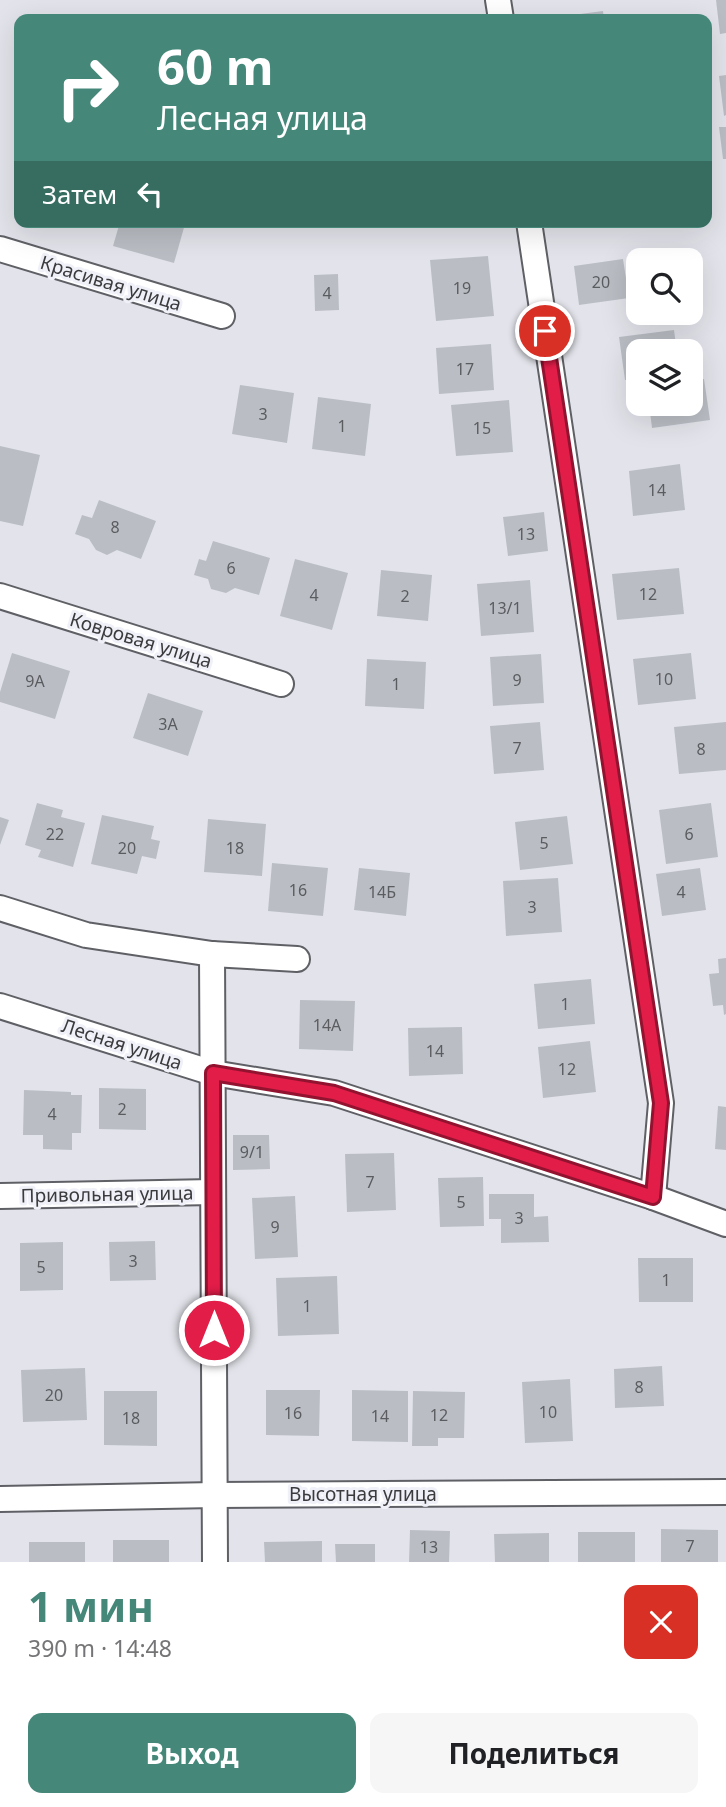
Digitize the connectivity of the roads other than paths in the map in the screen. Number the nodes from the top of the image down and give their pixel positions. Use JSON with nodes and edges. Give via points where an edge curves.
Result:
{"nodes":[{"id":1,"x":530,"y":228,"type":"edge"},
{"id":2,"x":0,"y":249,"type":"edge"},
{"id":3,"x":222,"y":316,"type":"dead end"},
{"id":4,"x":0,"y":596,"type":"edge"},
{"id":5,"x":281,"y":684,"type":"dead end"},
{"id":6,"x":0,"y":908,"type":"edge"},
{"id":7,"x":212,"y":954,"type":"junction"},
{"id":8,"x":297,"y":960,"type":"dead end"},
{"id":9,"x":0,"y":1006,"type":"edge"},
{"id":10,"x":213,"y":1073,"type":"junction"},
{"id":11,"x":214,"y":1192,"type":"junction"},
{"id":12,"x":0,"y":1196,"type":"edge"},
{"id":13,"x":653,"y":1197,"type":"junction"},
{"id":14,"x":726,"y":1224,"type":"edge"},
{"id":15,"x":726,"y":1492,"type":"edge"},
{"id":16,"x":215,"y":1495,"type":"junction"},
{"id":17,"x":0,"y":1499,"type":"edge"},
{"id":18,"x":215,"y":1562,"type":"edge"}],
"edges":[{"from":1,"to":13,"type":"street","via":[[661,1103]]},
{"from":2,"to":3,"type":"street","name":"Красивая улица"},
{"from":4,"to":5,"type":"street","name":"Ковровая улица"},
{"from":6,"to":7,"type":"street","via":[[86,935]]},
{"from":7,"to":8,"type":"street"},
{"from":7,"to":10,"type":"street"},
{"from":9,"to":10,"type":"street","name":"Лесная улица"},
{"from":10,"to":11,"type":"street"},
{"from":10,"to":13,"type":"street","name":"Лесная улица","via":[[334,1093]]},
{"from":11,"to":12,"type":"street","name":"Привольная улица"},
{"from":11,"to":16,"type":"street"},
{"from":13,"to":14,"type":"street","name":"Лесная улица"},
{"from":15,"to":16,"type":"street","name":"Высотная улица"},
{"from":16,"to":17,"type":"street","name":"Высотная улица"},
{"from":16,"to":18,"type":"street"}]}
